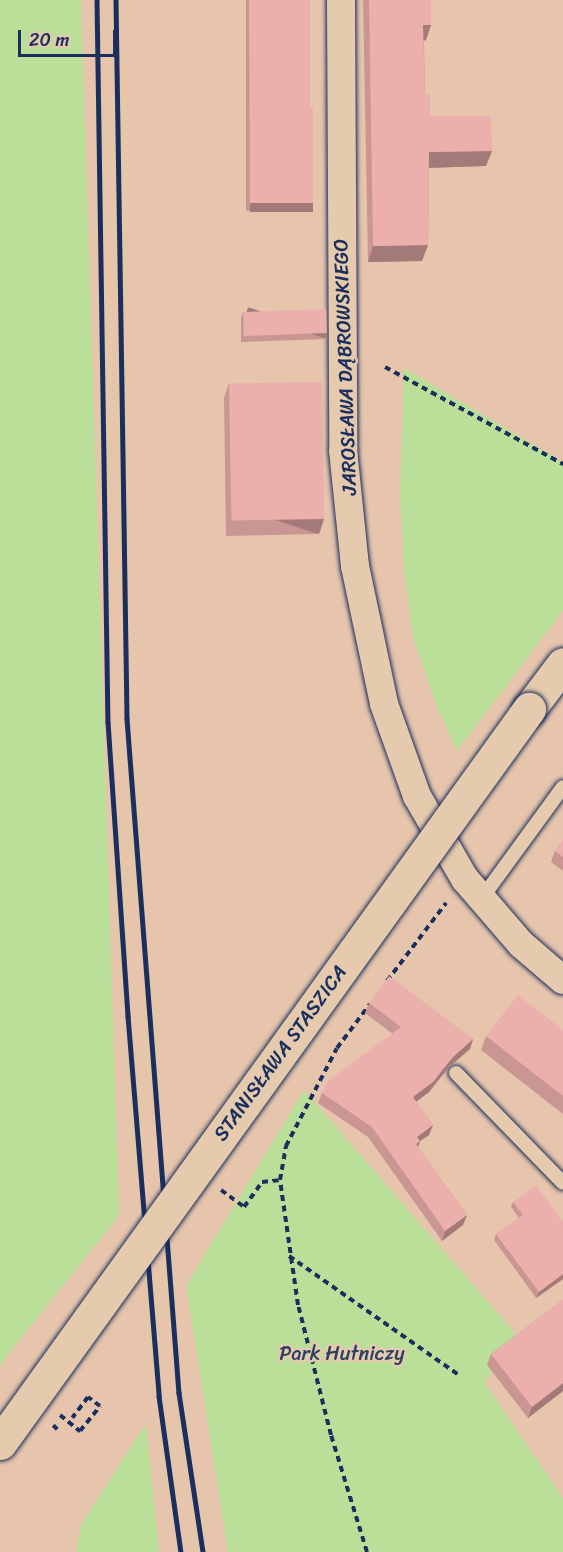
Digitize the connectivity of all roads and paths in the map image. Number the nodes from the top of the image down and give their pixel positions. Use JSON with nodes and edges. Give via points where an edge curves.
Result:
{"nodes":[{"id":1,"x":341,"y":0,"type":"edge"},
{"id":2,"x":385,"y":367,"type":"dead end"},
{"id":3,"x":563,"y":464,"type":"edge"},
{"id":4,"x":563,"y":664,"type":"edge"},
{"id":5,"x":563,"y":787,"type":"edge"},
{"id":6,"x":473,"y":888,"type":"junction"},
{"id":7,"x":563,"y":980,"type":"edge"},
{"id":8,"x":386,"y":983,"type":"edge"},
{"id":9,"x":372,"y":1001,"type":"edge"},
{"id":10,"x":456,"y":1073,"type":"dead end"},
{"id":11,"x":280,"y":1180,"type":"junction"},
{"id":12,"x":563,"y":1183,"type":"edge"},
{"id":13,"x":221,"y":1190,"type":"dead end"},
{"id":14,"x":288,"y":1256,"type":"junction"},
{"id":15,"x":459,"y":1375,"type":"dead end"},
{"id":16,"x":59,"y":1415,"type":"dead end"},
{"id":17,"x":72,"y":1418,"type":"dead end"},
{"id":18,"x":0,"y":1443,"type":"edge"},
{"id":19,"x":367,"y":1552,"type":"edge"}],
"edges":[{"from":1,"to":6,"type":"street","name":"JAROSŁAWA DĄBROWSKIEGO","via":[[343,450],[355,566],[384,704],[417,796]]},
{"from":2,"to":3,"type":"path"},
{"from":4,"to":18,"type":"main road","name":"STANISŁAWA STASZICA","bridge":true},
{"from":5,"to":6,"type":"lane"},
{"from":6,"to":7,"type":"street","name":"JAROSŁAWA DĄBROWSKIEGO","via":[[521,944]]},
{"from":6,"to":8,"type":"path"},
{"from":9,"to":11,"type":"path","via":[[337,1048],[286,1146]]},
{"from":10,"to":12,"type":"lane"},
{"from":11,"to":13,"type":"path","via":[[262,1182],[244,1207]]},
{"from":11,"to":14,"type":"path"},
{"from":14,"to":15,"type":"path"},
{"from":14,"to":19,"type":"path","via":[[331,1435]]},
{"from":16,"to":17,"type":"path","via":[[80,1431],[100,1406],[88,1397]]}]}
